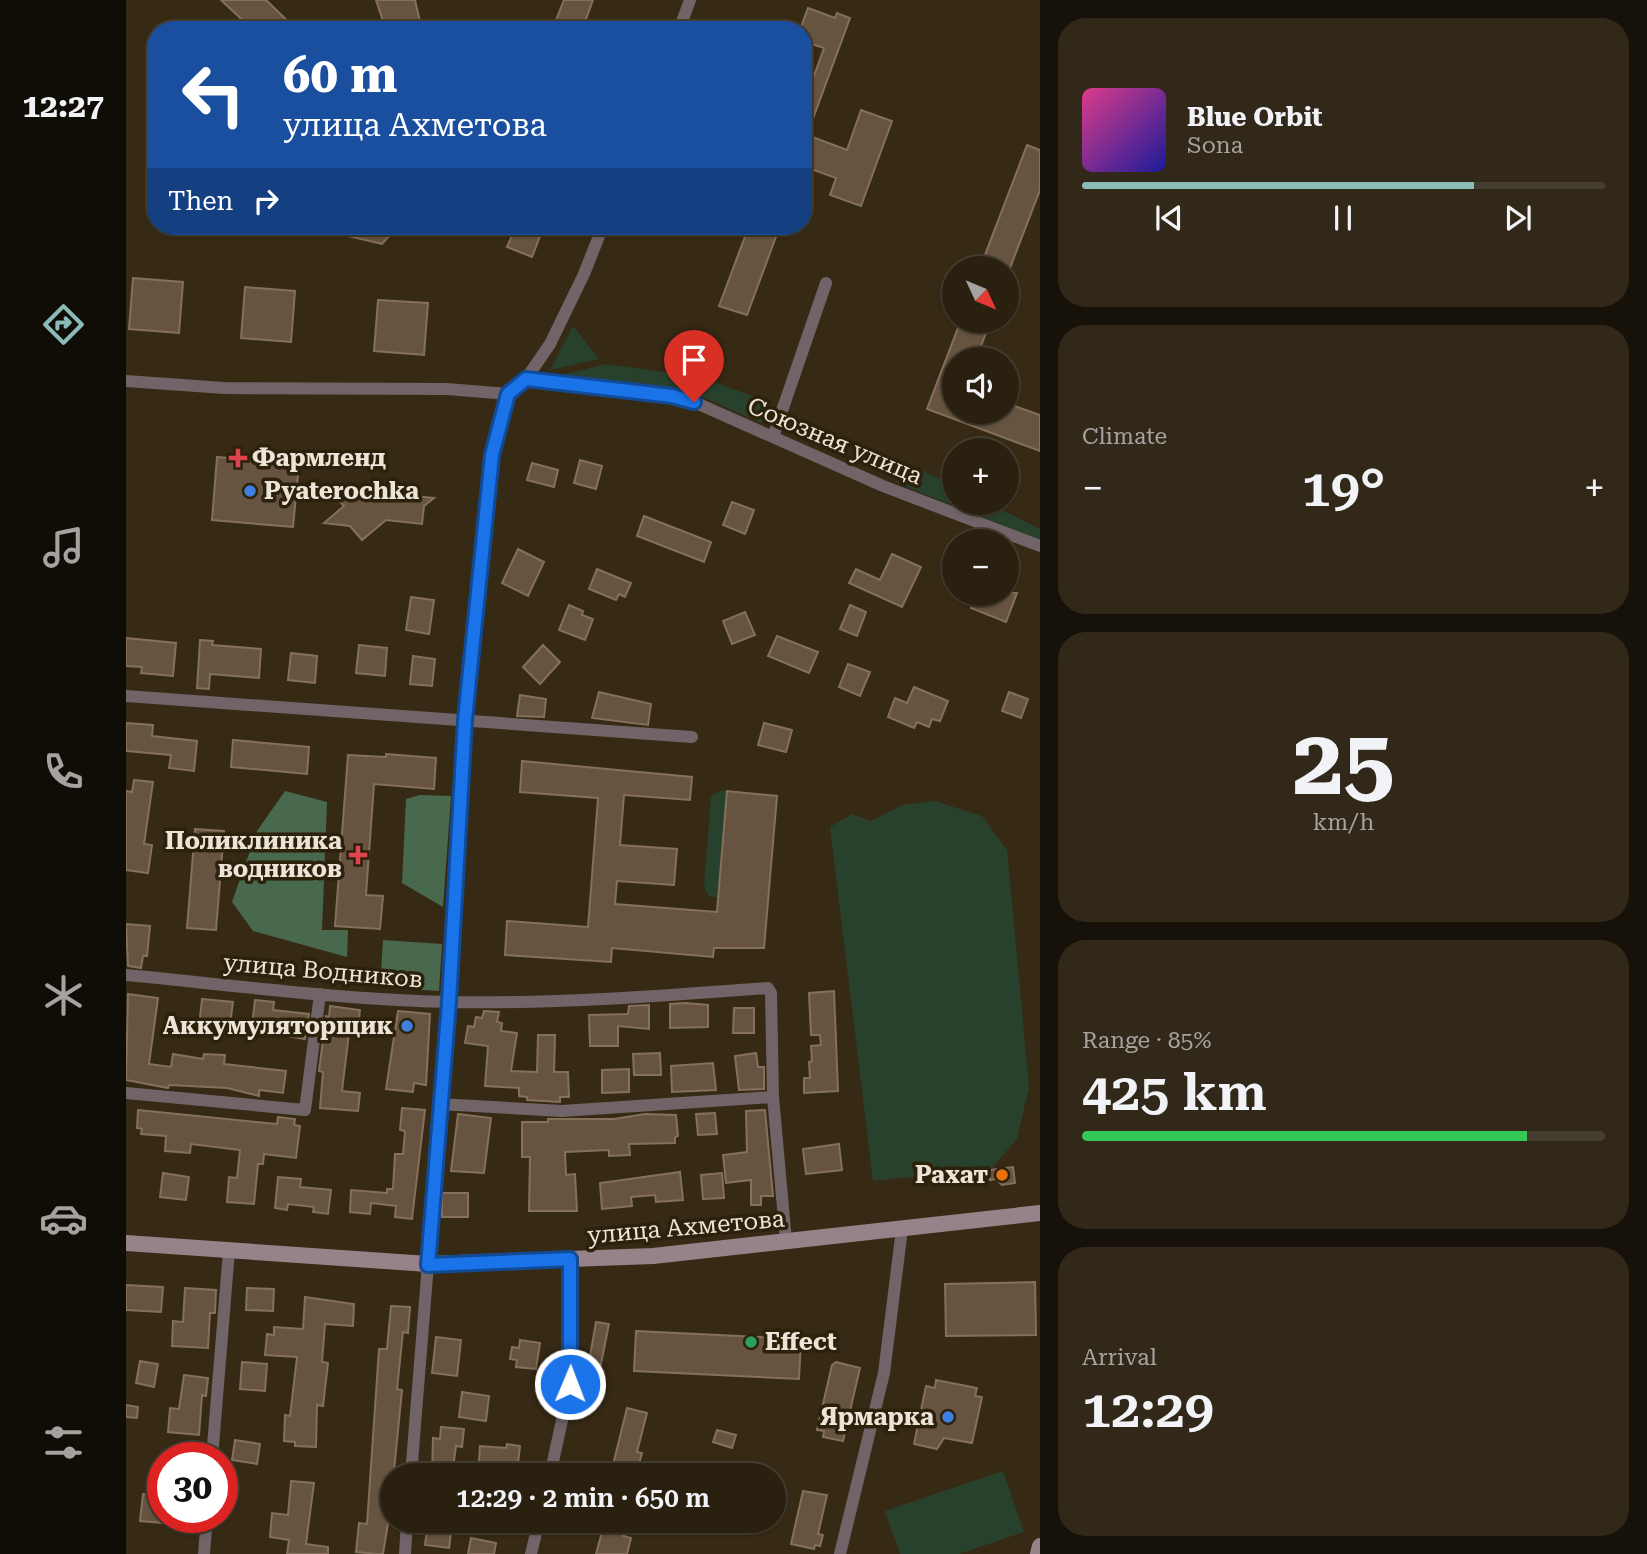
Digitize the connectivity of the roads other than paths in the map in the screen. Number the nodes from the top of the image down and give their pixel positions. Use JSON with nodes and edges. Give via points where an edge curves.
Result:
{"nodes":[{"id":1,"x":690,"y":0,"type":"edge"},
{"id":2,"x":682,"y":21,"type":"edge"},
{"id":3,"x":599,"y":235,"type":"edge"},
{"id":4,"x":826,"y":283,"type":"dead end"},
{"id":5,"x":526,"y":379,"type":"junction"},
{"id":6,"x":126,"y":381,"type":"edge"},
{"id":7,"x":508,"y":394,"type":"junction"},
{"id":8,"x":773,"y":437,"type":"junction"},
{"id":9,"x":1040,"y":546,"type":"edge"},
{"id":10,"x":126,"y":696,"type":"edge"},
{"id":11,"x":465,"y":720,"type":"junction"},
{"id":12,"x":692,"y":737,"type":"dead end"},
{"id":13,"x":126,"y":975,"type":"edge"},
{"id":14,"x":320,"y":994,"type":"junction"},
{"id":15,"x":449,"y":1002,"type":"junction"},
{"id":16,"x":126,"y":1093,"type":"edge"},
{"id":17,"x":774,"y":1097,"type":"junction"},
{"id":18,"x":439,"y":1104,"type":"junction"},
{"id":19,"x":1040,"y":1213,"type":"edge"},
{"id":20,"x":902,"y":1229,"type":"junction"},
{"id":21,"x":786,"y":1241,"type":"junction"},
{"id":22,"x":126,"y":1243,"type":"edge"},
{"id":23,"x":229,"y":1251,"type":"junction"},
{"id":24,"x":570,"y":1259,"type":"junction"},
{"id":25,"x":428,"y":1265,"type":"junction"},
{"id":26,"x":213,"y":1442,"type":"edge"},
{"id":27,"x":412,"y":1463,"type":"edge"},
{"id":28,"x":553,"y":1463,"type":"edge"},
{"id":29,"x":206,"y":1533,"type":"edge"},
{"id":30,"x":406,"y":1533,"type":"edge"},
{"id":31,"x":536,"y":1533,"type":"edge"},
{"id":32,"x":1040,"y":1546,"type":"edge"},
{"id":33,"x":204,"y":1554,"type":"edge"},
{"id":34,"x":405,"y":1554,"type":"edge"},
{"id":35,"x":531,"y":1554,"type":"edge"},
{"id":36,"x":840,"y":1554,"type":"edge"},
{"id":37,"x":1038,"y":1554,"type":"edge"}],
"edges":[{"from":1,"to":2,"type":"street"},
{"from":3,"to":5,"type":"street","via":[[550,344]]},
{"from":4,"to":8,"type":"street"},
{"from":5,"to":7,"type":"street"},
{"from":5,"to":8,"type":"street","name":"Союзная улица","via":[[672,396]]},
{"from":6,"to":7,"type":"street","via":[[224,388],[447,389]]},
{"from":7,"to":11,"type":"street","via":[[492,455]]},
{"from":8,"to":9,"type":"street","name":"Союзная улица","via":[[883,486]]},
{"from":10,"to":11,"type":"street"},
{"from":11,"to":12,"type":"street"},
{"from":11,"to":15,"type":"street"},
{"from":13,"to":14,"type":"street","name":"улица Водников"},
{"from":14,"to":15,"type":"street","name":"улица Водников"},
{"from":14,"to":16,"type":"street","via":[[305,1110]]},
{"from":15,"to":17,"type":"street","name":"улица Водников","via":[[623,999],[768,988]]},
{"from":15,"to":18,"type":"street"},
{"from":17,"to":18,"type":"street","via":[[562,1111]]},
{"from":17,"to":21,"type":"street"},
{"from":18,"to":25,"type":"street"},
{"from":19,"to":20,"type":"main road","name":"улица Ахметова"},
{"from":20,"to":21,"type":"main road","name":"улица Ахметова"},
{"from":20,"to":36,"type":"street","via":[[884,1373]]},
{"from":21,"to":24,"type":"main road","name":"улица Ахметова","via":[[653,1256]]},
{"from":22,"to":23,"type":"main road","name":"улица Ахметова"},
{"from":23,"to":25,"type":"main road","name":"улица Ахметова"},
{"from":23,"to":26,"type":"street"},
{"from":24,"to":25,"type":"main road","name":"улица Ахметова"},
{"from":24,"to":28,"type":"street","via":[[570,1384]]},
{"from":25,"to":27,"type":"street"},
{"from":29,"to":33,"type":"street"},
{"from":30,"to":34,"type":"street"},
{"from":31,"to":35,"type":"street"},
{"from":32,"to":37,"type":"main road"}]}
